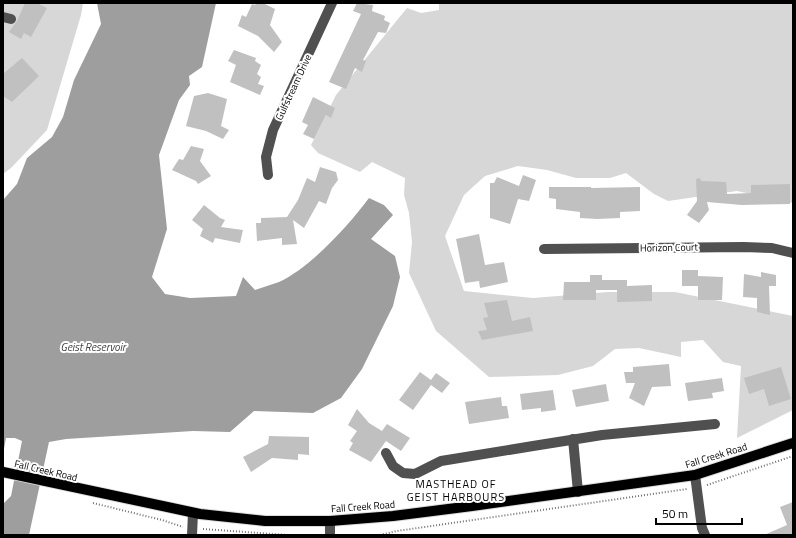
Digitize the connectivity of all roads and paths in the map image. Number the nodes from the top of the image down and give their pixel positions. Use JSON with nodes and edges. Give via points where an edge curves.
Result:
{"nodes":[{"id":1,"x":332,"y":3,"type":"edge"},
{"id":2,"x":268,"y":175,"type":"dead end"},
{"id":3,"x":544,"y":249,"type":"dead end"},
{"id":4,"x":793,"y":253,"type":"edge"},
{"id":5,"x":715,"y":424,"type":"dead end"},
{"id":6,"x":573,"y":439,"type":"junction"},
{"id":7,"x":793,"y":443,"type":"edge"},
{"id":8,"x":386,"y":453,"type":"dead end"},
{"id":9,"x":3,"y":472,"type":"edge"},
{"id":10,"x":695,"y":475,"type":"junction"},
{"id":11,"x":578,"y":492,"type":"junction"},
{"id":12,"x":193,"y":513,"type":"junction"},
{"id":13,"x":330,"y":521,"type":"junction"},
{"id":14,"x":192,"y":535,"type":"edge"},
{"id":15,"x":330,"y":535,"type":"edge"},
{"id":16,"x":705,"y":535,"type":"edge"}],
"edges":[{"from":1,"to":2,"type":"street","name":"Gulfstream Drive","via":[[273,130],[266,157]]},
{"from":3,"to":4,"type":"street","name":"Horizon Court","via":[[744,247],[772,248]]},
{"from":5,"to":6,"type":"street"},
{"from":6,"to":8,"type":"street","via":[[434,463],[415,474],[403,473],[393,466]]},
{"from":6,"to":11,"type":"street"},
{"from":7,"to":10,"type":"main road","name":"Fall Creek Road"},
{"from":9,"to":12,"type":"main road","name":"Fall Creek Road"},
{"from":10,"to":11,"type":"main road","name":"Fall Creek Road"},
{"from":10,"to":16,"type":"street"},
{"from":11,"to":13,"type":"main road","name":"Fall Creek Road","via":[[393,516]]},
{"from":12,"to":13,"type":"main road","name":"Fall Creek Road","via":[[265,521]]},
{"from":12,"to":14,"type":"street"},
{"from":13,"to":15,"type":"street"}]}
